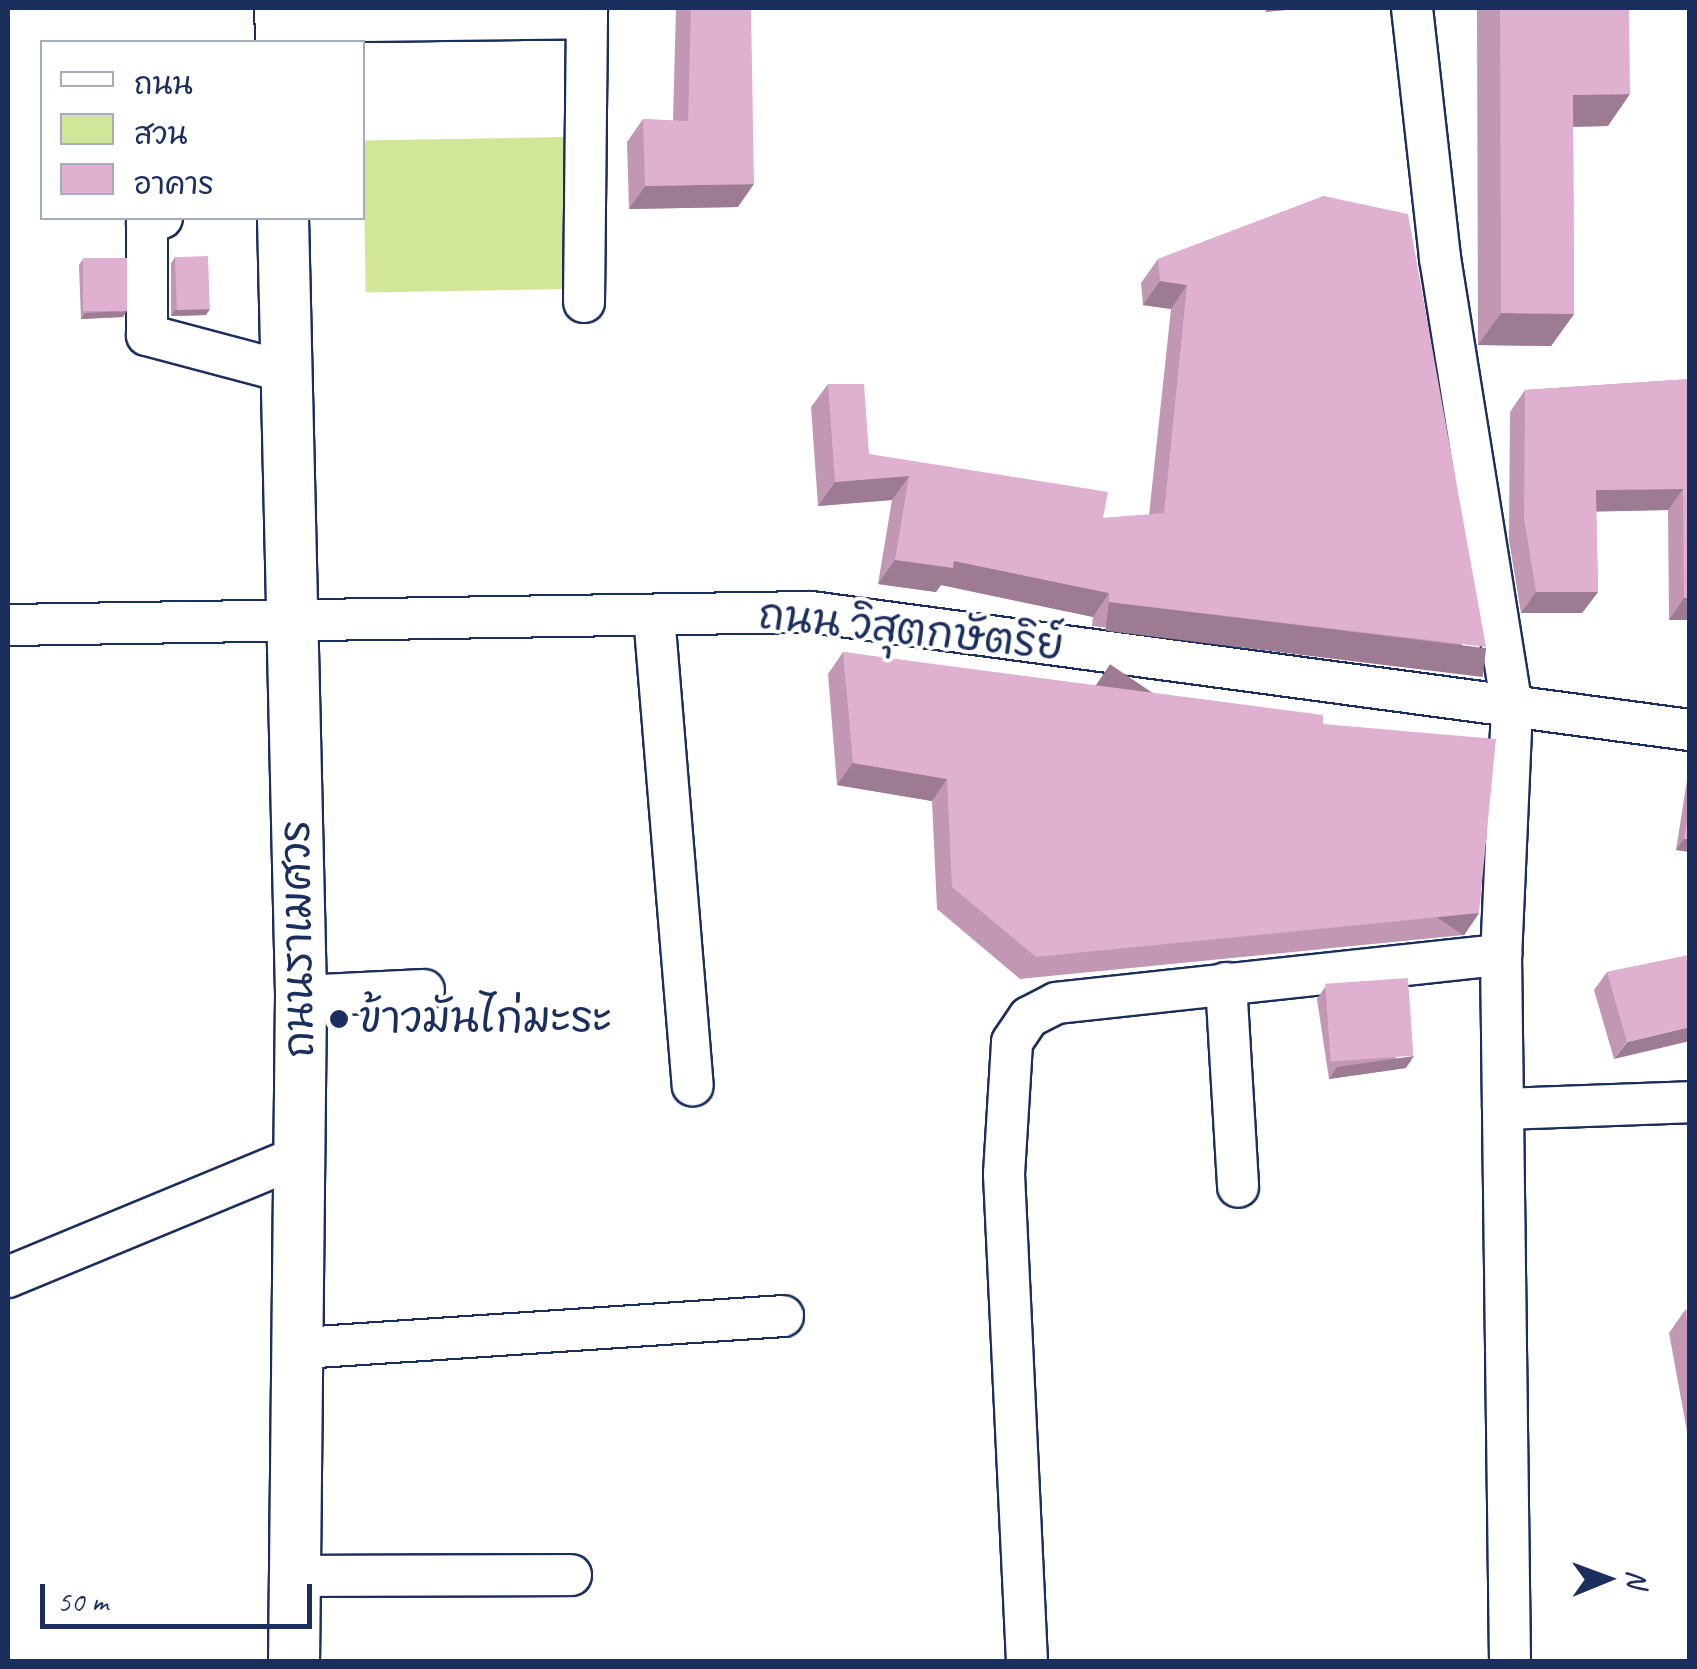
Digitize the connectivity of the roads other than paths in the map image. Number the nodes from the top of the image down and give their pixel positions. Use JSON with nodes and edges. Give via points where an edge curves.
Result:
{"nodes":[{"id":1,"x":1412,"y":8,"type":"edge"},
{"id":2,"x":587,"y":13,"type":"edge"},
{"id":3,"x":280,"y":24,"type":"edge"},
{"id":4,"x":157,"y":220,"type":"edge"},
{"id":5,"x":284,"y":220,"type":"edge"},
{"id":6,"x":584,"y":302,"type":"dead end"},
{"id":7,"x":286,"y":372,"type":"junction"},
{"id":8,"x":654,"y":615,"type":"junction"},
{"id":9,"x":290,"y":622,"type":"junction"},
{"id":10,"x":8,"y":625,"type":"edge"},
{"id":11,"x":1512,"y":706,"type":"junction"},
{"id":12,"x":1690,"y":730,"type":"edge"},
{"id":13,"x":1501,"y":955,"type":"junction"},
{"id":14,"x":1226,"y":983,"type":"junction"},
{"id":15,"x":424,"y":990,"type":"dead end"},
{"id":16,"x":302,"y":996,"type":"junction"},
{"id":17,"x":693,"y":1085,"type":"dead end"},
{"id":18,"x":1690,"y":1102,"type":"edge"},
{"id":19,"x":1503,"y":1109,"type":"junction"},
{"id":20,"x":302,"y":1155,"type":"junction"},
{"id":21,"x":1238,"y":1187,"type":"dead end"},
{"id":22,"x":8,"y":1277,"type":"edge"},
{"id":23,"x":783,"y":1316,"type":"dead end"},
{"id":24,"x":302,"y":1348,"type":"junction"},
{"id":25,"x":570,"y":1575,"type":"dead end"},
{"id":26,"x":296,"y":1576,"type":"junction"},
{"id":27,"x":294,"y":1662,"type":"edge"},
{"id":28,"x":1027,"y":1662,"type":"edge"},
{"id":29,"x":1510,"y":1662,"type":"edge"}],
"edges":[{"from":1,"to":11,"type":"street","via":[[1440,258]]},
{"from":2,"to":3,"type":"street"},
{"from":2,"to":6,"type":"street"},
{"from":4,"to":7,"type":"street","via":[[147,224],[147,335]]},
{"from":5,"to":7,"type":"main road","name":"ถนนราเมศวร"},
{"from":7,"to":9,"type":"main road","name":"ถนนราเมศวร"},
{"from":8,"to":9,"type":"street","name":"ถนน วิสุตกษัตริย์"},
{"from":8,"to":11,"type":"street","name":"ถนน วิสุตกษัตริย์","via":[[811,612]]},
{"from":8,"to":17,"type":"street"},
{"from":9,"to":10,"type":"street","name":"ถนน วิสุตกษัตริย์"},
{"from":9,"to":16,"type":"main road","name":"ถนนราเมศวร"},
{"from":11,"to":12,"type":"street","name":"ถนน วิสุตกษัตริย์"},
{"from":11,"to":13,"type":"street"},
{"from":13,"to":14,"type":"street"},
{"from":13,"to":19,"type":"street"},
{"from":14,"to":21,"type":"street"},
{"from":14,"to":28,"type":"street","via":[[1056,1004],[1030,1017],[1012,1042],[1004,1174]]},
{"from":15,"to":16,"type":"street"},
{"from":16,"to":20,"type":"main road","name":"ถนนราเมศวร"},
{"from":18,"to":19,"type":"street"},
{"from":19,"to":29,"type":"street"},
{"from":20,"to":22,"type":"street"},
{"from":20,"to":24,"type":"main road","name":"ถนนราเมศวร"},
{"from":23,"to":24,"type":"street"},
{"from":24,"to":26,"type":"main road","name":"ถนนราเมศวร"},
{"from":25,"to":26,"type":"street"},
{"from":26,"to":27,"type":"main road","name":"ถนนราเมศวร"}]}
